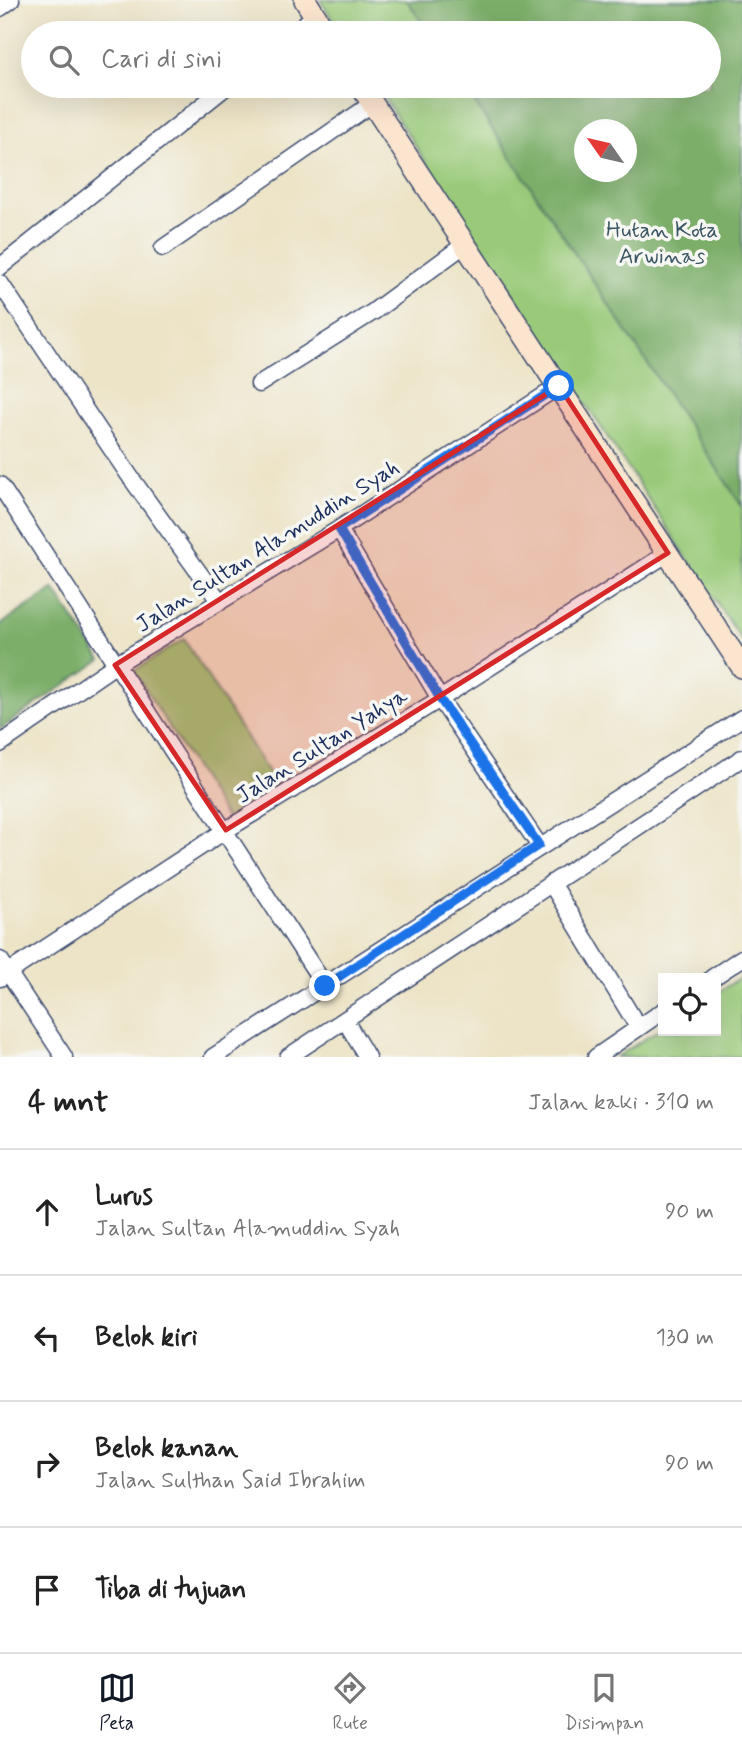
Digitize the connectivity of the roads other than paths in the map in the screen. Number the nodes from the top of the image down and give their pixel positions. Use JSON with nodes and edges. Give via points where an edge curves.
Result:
{"nodes":[{"id":1,"x":11,"y":0,"type":"edge"},
{"id":2,"x":0,"y":8,"type":"edge"},
{"id":3,"x":212,"y":98,"type":"edge"},
{"id":4,"x":362,"y":98,"type":"edge"},
{"id":5,"x":370,"y":98,"type":"edge"},
{"id":6,"x":464,"y":245,"type":"junction"},
{"id":7,"x":163,"y":248,"type":"dead end"},
{"id":8,"x":0,"y":267,"type":"edge"},
{"id":9,"x":0,"y":283,"type":"edge"},
{"id":10,"x":259,"y":384,"type":"dead end"},
{"id":11,"x":559,"y":386,"type":"junction"},
{"id":12,"x":0,"y":485,"type":"edge"},
{"id":13,"x":5,"y":506,"type":"edge"},
{"id":14,"x":339,"y":529,"type":"junction"},
{"id":15,"x":668,"y":553,"type":"junction"},
{"id":16,"x":220,"y":602,"type":"junction"},
{"id":17,"x":115,"y":665,"type":"junction"},
{"id":18,"x":742,"y":667,"type":"edge"},
{"id":19,"x":440,"y":699,"type":"junction"},
{"id":20,"x":742,"y":718,"type":"edge"},
{"id":21,"x":0,"y":744,"type":"edge"},
{"id":22,"x":742,"y":758,"type":"edge"},
{"id":23,"x":226,"y":830,"type":"junction"},
{"id":24,"x":539,"y":845,"type":"junction"},
{"id":25,"x":551,"y":883,"type":"junction"},
{"id":26,"x":742,"y":958,"type":"edge"},
{"id":27,"x":3,"y":970,"type":"edge"},
{"id":28,"x":720,"y":973,"type":"edge"},
{"id":29,"x":325,"y":986,"type":"junction"},
{"id":30,"x":658,"y":1014,"type":"edge"},
{"id":31,"x":345,"y":1020,"type":"junction"},
{"id":32,"x":638,"y":1027,"type":"junction"},
{"id":33,"x":64,"y":1057,"type":"edge"},
{"id":34,"x":213,"y":1057,"type":"edge"},
{"id":35,"x":288,"y":1057,"type":"edge"},
{"id":36,"x":368,"y":1057,"type":"edge"},
{"id":37,"x":596,"y":1057,"type":"edge"}],
"edges":[{"from":1,"to":2,"type":"street"},
{"from":3,"to":8,"type":"street"},
{"from":4,"to":7,"type":"street"},
{"from":5,"to":6,"type":"street"},
{"from":6,"to":10,"type":"street","via":[[373,312]]},
{"from":6,"to":11,"type":"street"},
{"from":9,"to":16,"type":"street"},
{"from":11,"to":14,"type":"street","name":"Jalan Sultan Alamuddin Syah"},
{"from":11,"to":15,"type":"street"},
{"from":12,"to":13,"type":"street"},
{"from":13,"to":17,"type":"street"},
{"from":14,"to":16,"type":"street","name":"Jalan Sultan Alamuddin Syah"},
{"from":14,"to":19,"type":"street"},
{"from":15,"to":18,"type":"street"},
{"from":15,"to":19,"type":"street","name":"Jalan Sultan Yahya"},
{"from":16,"to":17,"type":"street","name":"Jalan Sultan Alamuddin Syah"},
{"from":17,"to":21,"type":"street","name":"Jalan Sultan Alamuddin Syah"},
{"from":17,"to":23,"type":"street"},
{"from":19,"to":23,"type":"street","name":"Jalan Sultan Yahya"},
{"from":19,"to":24,"type":"street"},
{"from":20,"to":24,"type":"street"},
{"from":22,"to":25,"type":"street"},
{"from":23,"to":27,"type":"street","name":"Jalan Sultan Yahya"},
{"from":23,"to":29,"type":"street"},
{"from":24,"to":29,"type":"street"},
{"from":25,"to":31,"type":"street"},
{"from":25,"to":32,"type":"street"},
{"from":26,"to":28,"type":"street"},
{"from":27,"to":33,"type":"street"},
{"from":29,"to":34,"type":"street"},
{"from":30,"to":32,"type":"street"},
{"from":31,"to":35,"type":"street"},
{"from":31,"to":36,"type":"street"},
{"from":32,"to":37,"type":"street"}]}
